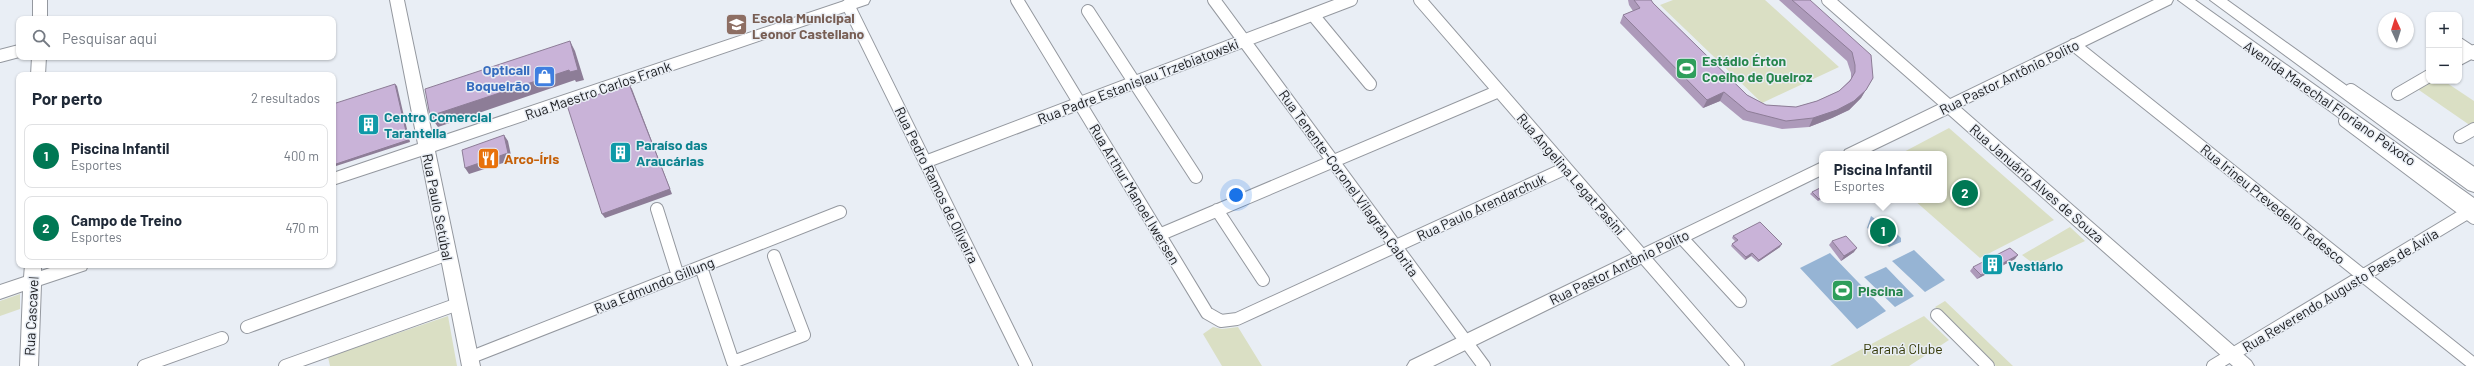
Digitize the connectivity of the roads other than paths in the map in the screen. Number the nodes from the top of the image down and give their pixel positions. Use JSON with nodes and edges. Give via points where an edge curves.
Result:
{"nodes":[{"id":1,"x":40,"y":0,"type":"edge"},
{"id":2,"x":397,"y":0,"type":"edge"},
{"id":3,"x":863,"y":0,"type":"edge"},
{"id":4,"x":1017,"y":0,"type":"edge"},
{"id":5,"x":1214,"y":0,"type":"edge"},
{"id":6,"x":1351,"y":0,"type":"edge"},
{"id":7,"x":1420,"y":0,"type":"edge"},
{"id":8,"x":1828,"y":0,"type":"edge"},
{"id":9,"x":2166,"y":0,"type":"edge"},
{"id":10,"x":2186,"y":0,"type":"edge"},
{"id":11,"x":2217,"y":0,"type":"edge"},
{"id":12,"x":848,"y":5,"type":"junction"},
{"id":13,"x":1088,"y":11,"type":"dead end"},
{"id":14,"x":1313,"y":14,"type":"junction"},
{"id":15,"x":40,"y":16,"type":"edge"},
{"id":16,"x":1244,"y":41,"type":"junction"},
{"id":17,"x":2246,"y":44,"type":"junction"},
{"id":18,"x":2074,"y":45,"type":"junction"},
{"id":19,"x":2462,"y":46,"type":"edge"},
{"id":20,"x":2287,"y":50,"type":"junction"},
{"id":21,"x":16,"y":51,"type":"edge"},
{"id":22,"x":2473,"y":52,"type":"edge"},
{"id":23,"x":0,"y":56,"type":"edge"},
{"id":24,"x":2462,"y":58,"type":"edge"},
{"id":25,"x":39,"y":60,"type":"edge"},
{"id":26,"x":38,"y":72,"type":"edge"},
{"id":27,"x":2426,"y":78,"type":"edge"},
{"id":28,"x":1134,"y":82,"type":"junction"},
{"id":29,"x":1370,"y":84,"type":"dead end"},
{"id":30,"x":1499,"y":91,"type":"junction"},
{"id":31,"x":2398,"y":94,"type":"dead end"},
{"id":32,"x":1079,"y":103,"type":"junction"},
{"id":33,"x":1949,"y":106,"type":"junction"},
{"id":34,"x":2474,"y":129,"type":"edge"},
{"id":35,"x":2460,"y":137,"type":"dead end"},
{"id":36,"x":426,"y":148,"type":"junction"},
{"id":37,"x":1857,"y":151,"type":"edge"},
{"id":38,"x":1333,"y":161,"type":"junction"},
{"id":39,"x":925,"y":162,"type":"junction"},
{"id":40,"x":1566,"y":168,"type":"junction"},
{"id":41,"x":1819,"y":169,"type":"edge"},
{"id":42,"x":2474,"y":174,"type":"edge"},
{"id":43,"x":1196,"y":176,"type":"dead end"},
{"id":44,"x":336,"y":178,"type":"edge"},
{"id":45,"x":2474,"y":186,"type":"edge"},
{"id":46,"x":657,"y":209,"type":"dead end"},
{"id":47,"x":1217,"y":210,"type":"junction"},
{"id":48,"x":840,"y":212,"type":"dead end"},
{"id":49,"x":2472,"y":213,"type":"edge"},
{"id":50,"x":1159,"y":235,"type":"junction"},
{"id":51,"x":1681,"y":237,"type":"junction"},
{"id":52,"x":1396,"y":246,"type":"junction"},
{"id":53,"x":448,"y":254,"type":"junction"},
{"id":54,"x":774,"y":256,"type":"dead end"},
{"id":55,"x":1642,"y":256,"type":"junction"},
{"id":56,"x":701,"y":267,"type":"junction"},
{"id":57,"x":62,"y":268,"type":"edge"},
{"id":58,"x":33,"y":273,"type":"edge"},
{"id":59,"x":678,"y":276,"type":"junction"},
{"id":60,"x":2363,"y":276,"type":"junction"},
{"id":61,"x":1263,"y":280,"type":"dead end"},
{"id":62,"x":0,"y":292,"type":"edge"},
{"id":63,"x":1740,"y":302,"type":"dead end"},
{"id":64,"x":458,"y":304,"type":"junction"},
{"id":65,"x":1937,"y":315,"type":"dead end"},
{"id":66,"x":1221,"y":322,"type":"joint"},
{"id":67,"x":247,"y":327,"type":"dead end"},
{"id":68,"x":222,"y":338,"type":"dead end"},
{"id":69,"x":1466,"y":342,"type":"junction"},
{"id":70,"x":2232,"y":354,"type":"junction"},
{"id":71,"x":470,"y":362,"type":"edge"},
{"id":72,"x":2470,"y":363,"type":"edge"},
{"id":73,"x":29,"y":366,"type":"edge"},
{"id":74,"x":144,"y":366,"type":"edge"},
{"id":75,"x":285,"y":366,"type":"edge"},
{"id":76,"x":1026,"y":366,"type":"edge"},
{"id":77,"x":1416,"y":366,"type":"edge"},
{"id":78,"x":1484,"y":366,"type":"edge"},
{"id":79,"x":1738,"y":366,"type":"edge"},
{"id":80,"x":1988,"y":366,"type":"edge"},
{"id":81,"x":2213,"y":366,"type":"edge"},
{"id":82,"x":2245,"y":366,"type":"edge"}],
"edges":[{"from":1,"to":15,"type":"main road"},
{"from":2,"to":36,"type":"main road","name":"Rua Paulo Setúbal"},
{"from":3,"to":12,"type":"main road","name":"Rua Maestro Carlos Frank"},
{"from":4,"to":32,"type":"street","name":"Rua Arthur Manoel Iwersen"},
{"from":5,"to":16,"type":"street","name":"Rua Tenente-Coronel Vilagrán Cabrita"},
{"from":6,"to":14,"type":"street","name":"Rua Padre Estanislau Trzebiatowski"},
{"from":7,"to":30,"type":"street","name":"Rua Angelina Legat Pasini"},
{"from":8,"to":33,"type":"street","name":"Rua Januário Alves de Souza"},
{"from":9,"to":18,"type":"main road","name":"Rua Pastor Antônio Polito"},
{"from":10,"to":17,"type":"main road","name":"Avenida Marechal Floriano Peixoto"},
{"from":11,"to":20,"type":"main road","name":"Avenida Marechal Floriano Peixoto"},
{"from":12,"to":36,"type":"main road","name":"Rua Maestro Carlos Frank"},
{"from":12,"to":39,"type":"street","name":"Rua Pedro Ramos de Oliveira"},
{"from":13,"to":28,"type":"street"},
{"from":14,"to":16,"type":"street","name":"Rua Padre Estanislau Trzebiatowski"},
{"from":14,"to":29,"type":"street"},
{"from":16,"to":28,"type":"street","name":"Rua Padre Estanislau Trzebiatowski"},
{"from":16,"to":38,"type":"street","name":"Rua Tenente-Coronel Vilagrán Cabrita"},
{"from":17,"to":49,"type":"street","via":[[2380,149]]},
{"from":17,"to":49,"type":"main road","name":"Avenida Marechal Floriano Peixoto","via":[[2366,127]]},
{"from":18,"to":33,"type":"main road","name":"Rua Pastor Antônio Polito"},
{"from":18,"to":60,"type":"street","name":"Rua Irineu Prevedello Tedesco"},
{"from":19,"to":22,"type":"street"},
{"from":20,"to":42,"type":"street","via":[[2384,111]]},
{"from":20,"to":45,"type":"main road","name":"Avenida Marechal Floriano Peixoto"},
{"from":21,"to":23,"type":"street"},
{"from":22,"to":24,"type":"street"},
{"from":25,"to":26,"type":"main road"},
{"from":27,"to":31,"type":"street"},
{"from":28,"to":32,"type":"street","name":"Rua Padre Estanislau Trzebiatowski"},
{"from":28,"to":43,"type":"street"},
{"from":30,"to":38,"type":"street"},
{"from":30,"to":40,"type":"street","name":"Rua Angelina Legat Pasini"},
{"from":32,"to":39,"type":"street","name":"Rua Padre Estanislau Trzebiatowski"},
{"from":32,"to":50,"type":"street","name":"Rua Arthur Manoel Iwersen"},
{"from":33,"to":37,"type":"main road","name":"Rua Pastor Antônio Polito"},
{"from":33,"to":70,"type":"main road","name":"Rua Januário Alves de Souza"},
{"from":34,"to":35,"type":"street"},
{"from":36,"to":44,"type":"main road","name":"Rua Maestro Carlos Frank"},
{"from":36,"to":53,"type":"main road","name":"Rua Paulo Setúbal"},
{"from":38,"to":47,"type":"street"},
{"from":38,"to":52,"type":"street","name":"Rua Tenente-Coronel Vilagrán Cabrita"},
{"from":39,"to":76,"type":"street","name":"Rua Pedro Ramos de Oliveira"},
{"from":40,"to":52,"type":"street","name":"Rua Paulo Arendarchuk"},
{"from":40,"to":55,"type":"street","name":"Rua Angelina Legat Pasini"},
{"from":41,"to":51,"type":"main road","name":"Rua Pastor Antônio Polito"},
{"from":46,"to":59,"type":"street"},
{"from":47,"to":50,"type":"street"},
{"from":47,"to":61,"type":"street"},
{"from":48,"to":56,"type":"street","name":"Rua Edmundo Gillung"},
{"from":49,"to":60,"type":"street","name":"Rua Reverendo Augusto Paes de Ávila"},
{"from":50,"to":66,"type":"street","name":"Rua Arthur Manoel Iwersen","via":[[1207,313]]},
{"from":51,"to":55,"type":"main road","name":"Rua Pastor Antônio Polito"},
{"from":51,"to":63,"type":"street"},
{"from":52,"to":66,"type":"street","name":"Rua Paulo Arendarchuk","via":[[1237,319]]},
{"from":52,"to":69,"type":"street","name":"Rua Tenente-Coronel Vilagrán Cabrita"},
{"from":53,"to":64,"type":"main road","name":"Rua Paulo Setúbal"},
{"from":53,"to":67,"type":"street"},
{"from":54,"to":56,"type":"street","via":[[804,335],[734,362]]},
{"from":55,"to":69,"type":"main road","name":"Rua Pastor Antônio Polito"},
{"from":55,"to":79,"type":"street","name":"Rua Angelina Legat Pasini"},
{"from":56,"to":59,"type":"street","name":"Rua Edmundo Gillung"},
{"from":57,"to":58,"type":"main road"},
{"from":58,"to":62,"type":"main road"},
{"from":58,"to":73,"type":"main road","name":"Rua Cascavel"},
{"from":59,"to":71,"type":"street","name":"Rua Edmundo Gillung"},
{"from":60,"to":70,"type":"street","name":"Rua Reverendo Augusto Paes de Ávila"},
{"from":60,"to":72,"type":"street","name":"Rua Irineu Prevedello Tedesco"},
{"from":64,"to":71,"type":"main road","name":"Rua Paulo Setúbal"},
{"from":64,"to":75,"type":"street"},
{"from":65,"to":80,"type":"street"},
{"from":68,"to":74,"type":"street"},
{"from":69,"to":77,"type":"main road","name":"Rua Pastor Antônio Polito"},
{"from":69,"to":78,"type":"street","name":"Rua Tenente-Coronel Vilagrán Cabrita"},
{"from":70,"to":81,"type":"street","name":"Rua Reverendo Augusto Paes de Ávila"},
{"from":70,"to":82,"type":"main road","name":"Rua Januário Alves de Souza"}]}
